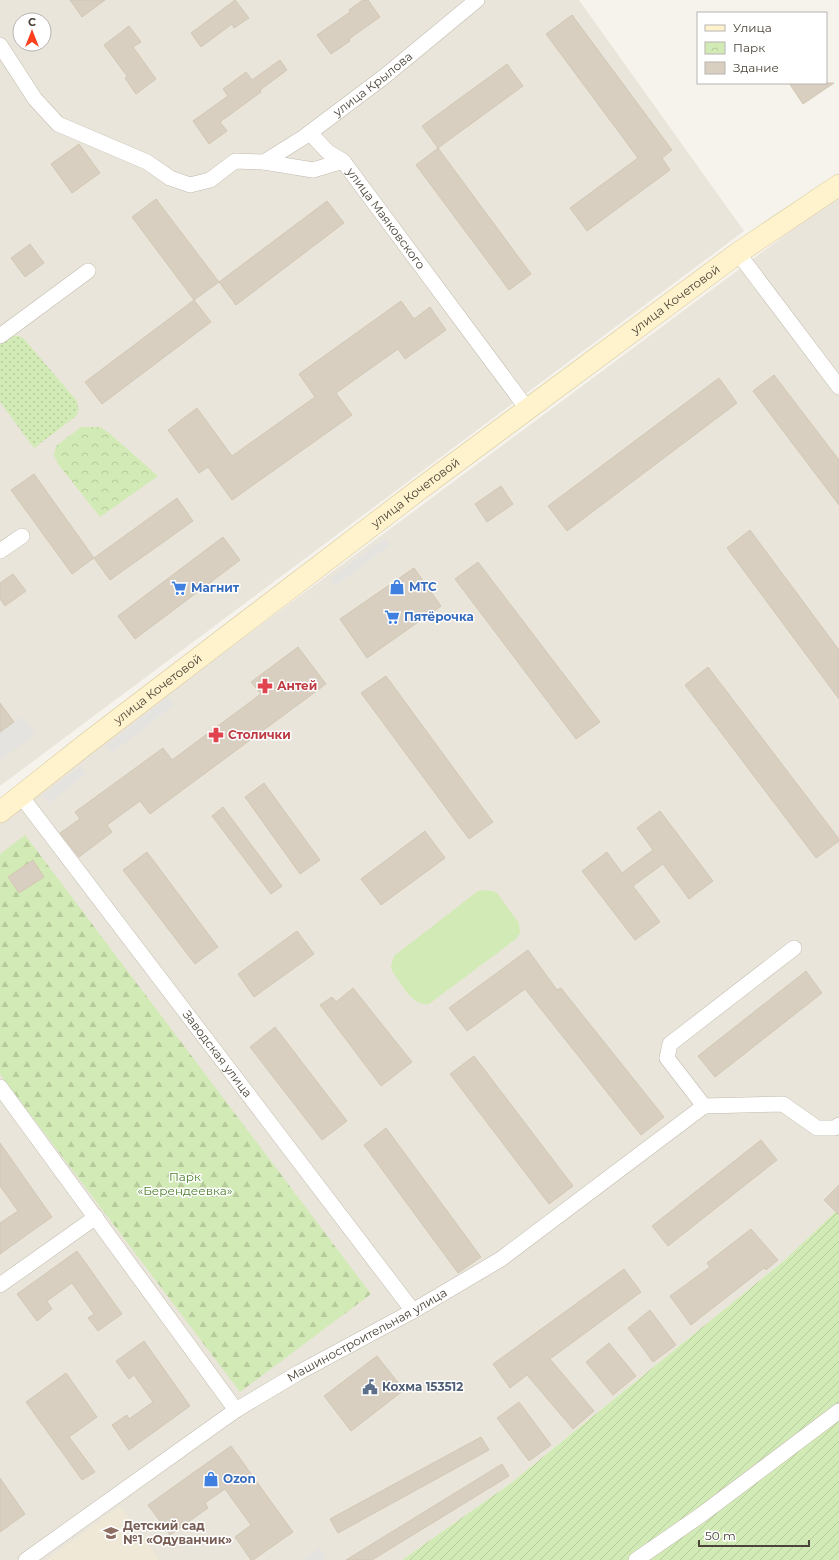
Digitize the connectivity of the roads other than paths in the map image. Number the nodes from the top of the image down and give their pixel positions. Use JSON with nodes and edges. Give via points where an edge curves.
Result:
{"nodes":[{"id":1,"x":477,"y":0,"type":"edge"},
{"id":2,"x":0,"y":45,"type":"edge"},
{"id":3,"x":310,"y":133,"type":"junction"},
{"id":4,"x":343,"y":161,"type":"junction"},
{"id":5,"x":264,"y":162,"type":"junction"},
{"id":6,"x":839,"y":185,"type":"edge"},
{"id":7,"x":738,"y":253,"type":"junction"},
{"id":8,"x":88,"y":271,"type":"dead end"},
{"id":9,"x":0,"y":336,"type":"edge"},
{"id":10,"x":839,"y":387,"type":"edge"},
{"id":11,"x":528,"y":410,"type":"junction"},
{"id":12,"x":22,"y":536,"type":"dead end"},
{"id":13,"x":0,"y":551,"type":"edge"},
{"id":14,"x":21,"y":796,"type":"junction"},
{"id":15,"x":0,"y":812,"type":"edge"},
{"id":16,"x":794,"y":948,"type":"dead end"},
{"id":17,"x":0,"y":1087,"type":"edge"},
{"id":18,"x":704,"y":1106,"type":"junction"},
{"id":19,"x":839,"y":1125,"type":"edge"},
{"id":20,"x":96,"y":1217,"type":"junction"},
{"id":21,"x":0,"y":1285,"type":"edge"},
{"id":22,"x":413,"y":1311,"type":"junction"},
{"id":23,"x":236,"y":1410,"type":"junction"},
{"id":24,"x":839,"y":1411,"type":"edge"},
{"id":25,"x":26,"y":1560,"type":"edge"},
{"id":26,"x":636,"y":1560,"type":"edge"}],
"edges":[{"from":1,"to":3,"type":"street","name":"улица Крылова","via":[[385,76]]},
{"from":2,"to":5,"type":"street","name":"улица Маяковского","via":[[34,99],[58,124],[146,162],[170,178],[190,185],[210,180],[235,161]]},
{"from":3,"to":4,"type":"street","via":[[328,152]]},
{"from":3,"to":5,"type":"street","name":"улица Крылова"},
{"from":4,"to":5,"type":"street","name":"улица Маяковского","via":[[313,170]]},
{"from":4,"to":11,"type":"street","name":"улица Маяковского"},
{"from":6,"to":7,"type":"main road","name":"улица Кочетовой"},
{"from":7,"to":10,"type":"street"},
{"from":7,"to":11,"type":"main road","name":"улица Кочетовой"},
{"from":8,"to":9,"type":"street"},
{"from":11,"to":14,"type":"main road","name":"улица Кочетовой","via":[[410,497]]},
{"from":12,"to":13,"type":"street"},
{"from":14,"to":15,"type":"main road","name":"улица Кочетовой"},
{"from":14,"to":22,"type":"street","name":"Заводская улица"},
{"from":16,"to":18,"type":"street","via":[[670,1044],[667,1058]]},
{"from":17,"to":20,"type":"street"},
{"from":18,"to":19,"type":"street","via":[[783,1104],[817,1128],[835,1128]]},
{"from":18,"to":22,"type":"street","name":"Машиностроительная улица","via":[[501,1259]]},
{"from":20,"to":21,"type":"street"},
{"from":20,"to":23,"type":"street"},
{"from":22,"to":23,"type":"street","name":"Машиностроительная улица","via":[[298,1373]]},
{"from":23,"to":25,"type":"street","name":"Машиностроительная улица"},
{"from":24,"to":26,"type":"street","via":[[701,1515]]}]}
